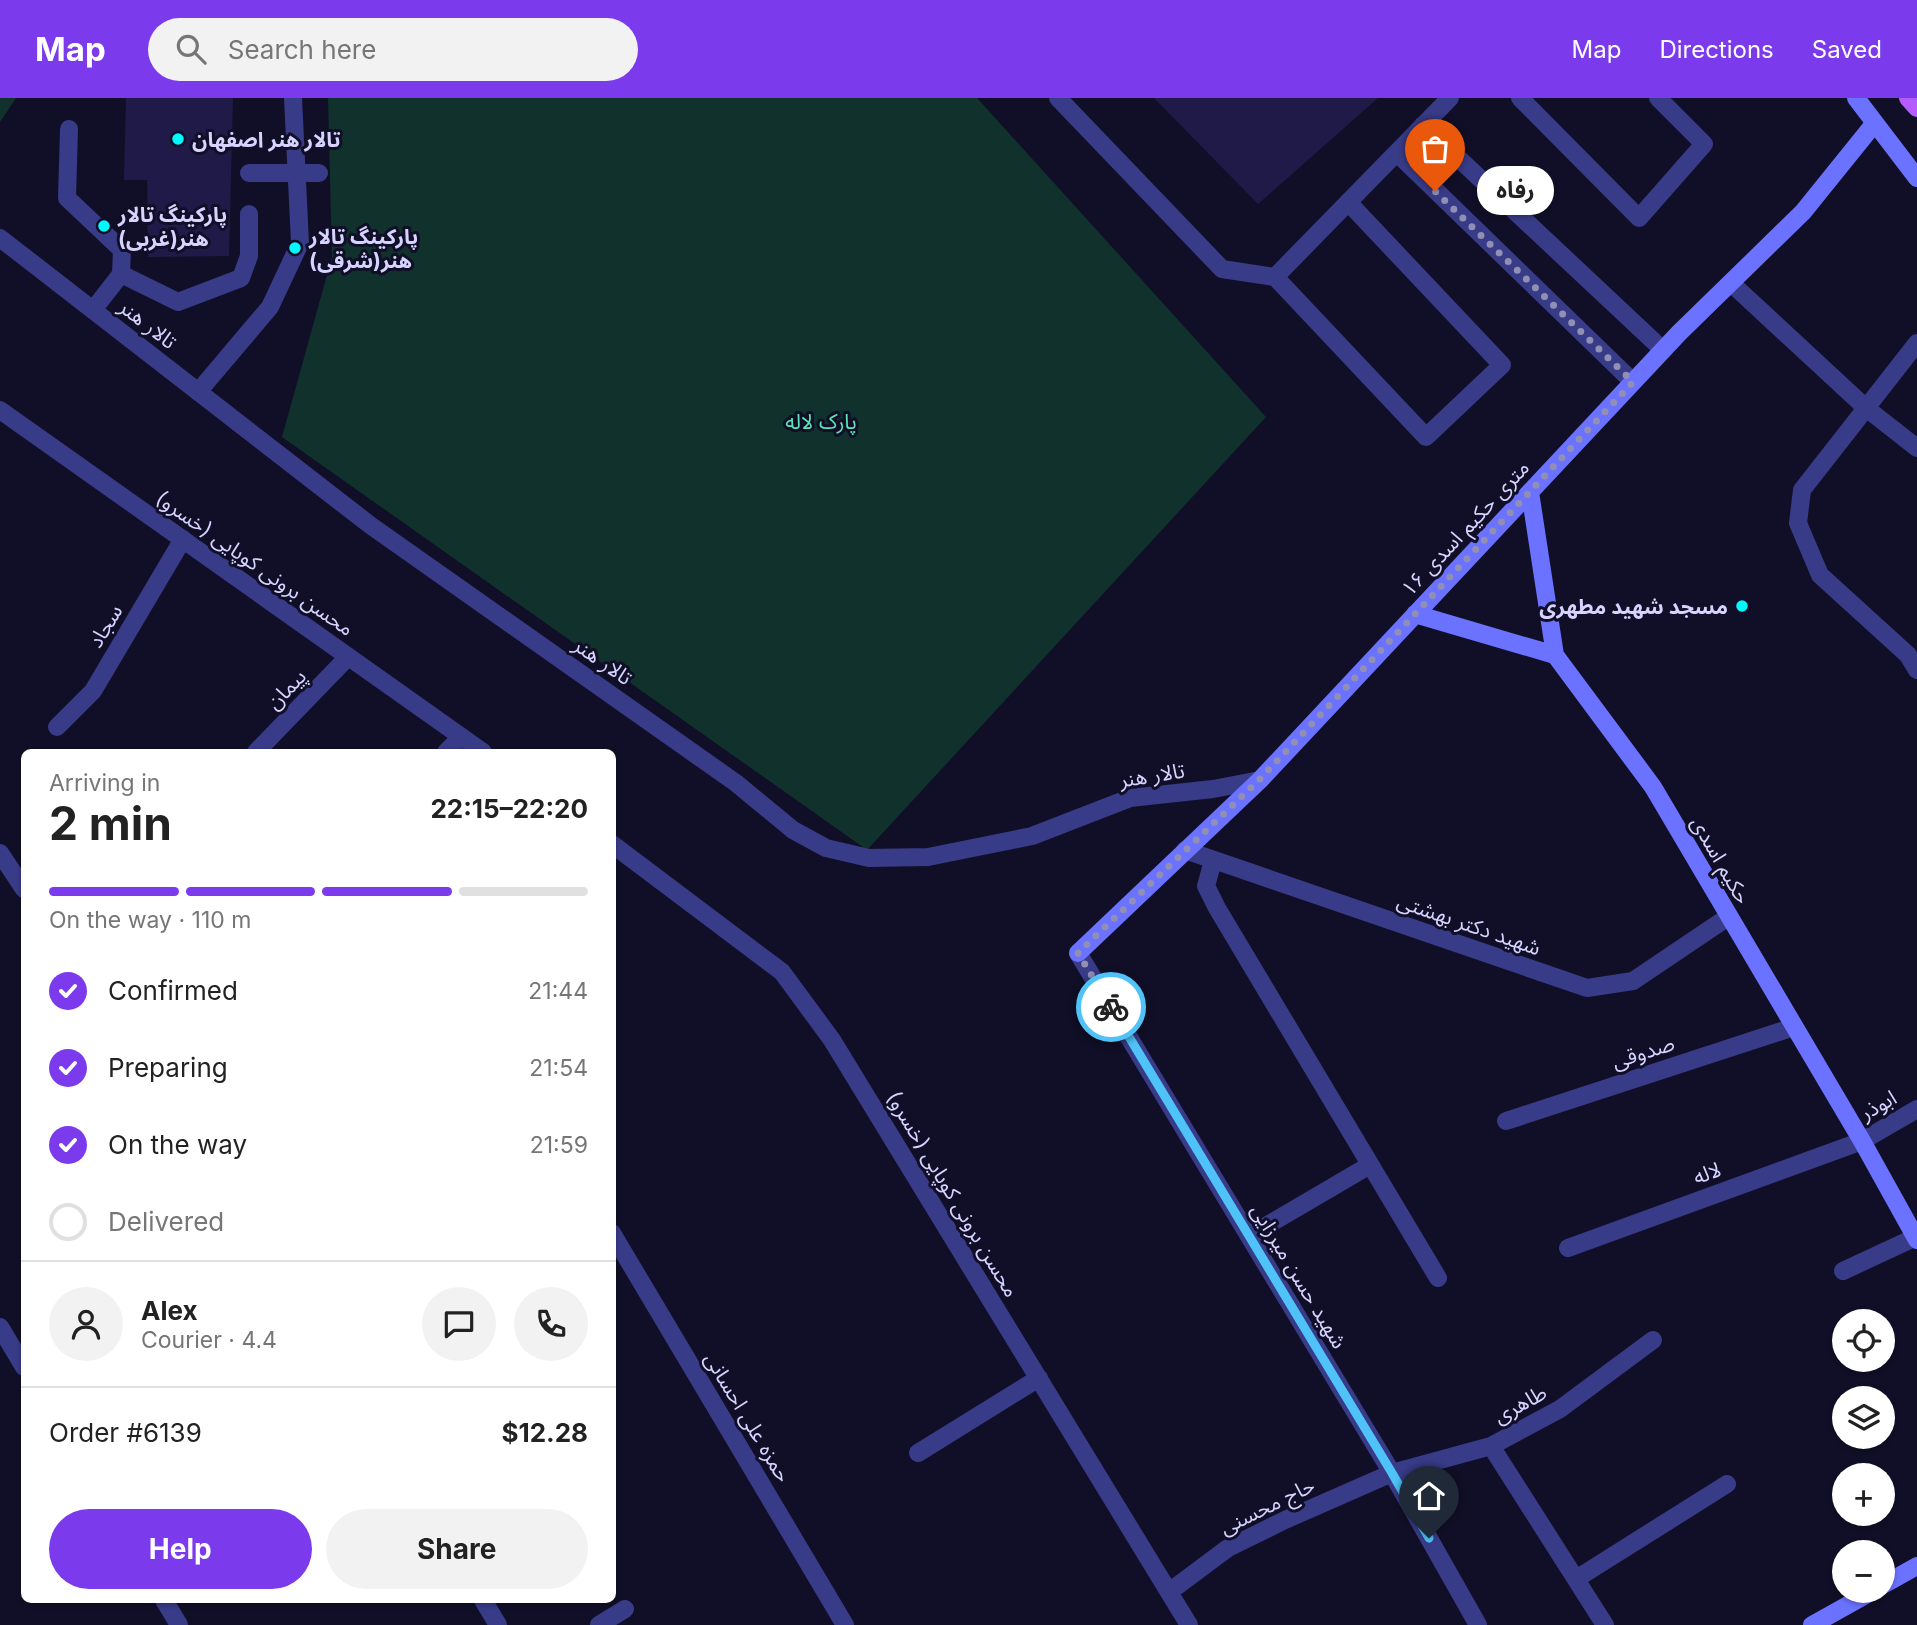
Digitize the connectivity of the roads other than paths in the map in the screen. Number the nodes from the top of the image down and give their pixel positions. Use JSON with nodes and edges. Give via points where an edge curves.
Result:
{"nodes":[{"id":1,"x":293,"y":98,"type":"edge"},
{"id":2,"x":1058,"y":98,"type":"edge"},
{"id":3,"x":1450,"y":98,"type":"edge"},
{"id":4,"x":1520,"y":98,"type":"edge"},
{"id":5,"x":1658,"y":98,"type":"edge"},
{"id":6,"x":1856,"y":98,"type":"edge"},
{"id":7,"x":1908,"y":98,"type":"edge"},
{"id":8,"x":1917,"y":108,"type":"edge"},
{"id":9,"x":1874,"y":124,"type":"junction"},
{"id":10,"x":1423,"y":125,"type":"junction"},
{"id":11,"x":69,"y":129,"type":"dead end"},
{"id":12,"x":1397,"y":153,"type":"junction"},
{"id":13,"x":249,"y":173,"type":"dead end"},
{"id":14,"x":296,"y":173,"type":"junction"},
{"id":15,"x":319,"y":173,"type":"dead end"},
{"id":16,"x":1917,"y":178,"type":"edge"},
{"id":17,"x":1348,"y":202,"type":"junction"},
{"id":18,"x":249,"y":214,"type":"dead end"},
{"id":19,"x":0,"y":238,"type":"edge"},
{"id":20,"x":121,"y":274,"type":"junction"},
{"id":21,"x":1275,"y":277,"type":"junction"},
{"id":22,"x":1731,"y":283,"type":"junction"},
{"id":23,"x":93,"y":310,"type":"junction"},
{"id":24,"x":1917,"y":343,"type":"edge"},
{"id":25,"x":1663,"y":350,"type":"junction"},
{"id":26,"x":1633,"y":382,"type":"junction"},
{"id":27,"x":198,"y":392,"type":"junction"},
{"id":28,"x":1866,"y":408,"type":"junction"},
{"id":29,"x":0,"y":410,"type":"edge"},
{"id":30,"x":1917,"y":448,"type":"edge"},
{"id":31,"x":1530,"y":492,"type":"junction"},
{"id":32,"x":183,"y":539,"type":"junction"},
{"id":33,"x":1415,"y":614,"type":"junction"},
{"id":34,"x":1555,"y":655,"type":"junction"},
{"id":35,"x":348,"y":657,"type":"junction"},
{"id":36,"x":1917,"y":670,"type":"edge"},
{"id":37,"x":57,"y":727,"type":"dead end"},
{"id":38,"x":461,"y":737,"type":"junction"},
{"id":39,"x":259,"y":749,"type":"edge"},
{"id":40,"x":449,"y":749,"type":"edge"},
{"id":41,"x":479,"y":749,"type":"edge"},
{"id":42,"x":1260,"y":779,"type":"junction"},
{"id":43,"x":616,"y":847,"type":"edge"},
{"id":44,"x":1185,"y":850,"type":"junction"},
{"id":45,"x":0,"y":853,"type":"edge"},
{"id":46,"x":1213,"y":861,"type":"junction"},
{"id":47,"x":21,"y":884,"type":"edge"},
{"id":48,"x":1728,"y":917,"type":"junction"},
{"id":49,"x":1078,"y":953,"type":"joint"},
{"id":50,"x":1794,"y":1027,"type":"junction"},
{"id":51,"x":1917,"y":1109,"type":"edge"},
{"id":52,"x":1506,"y":1121,"type":"dead end"},
{"id":53,"x":1862,"y":1141,"type":"junction"},
{"id":54,"x":1370,"y":1165,"type":"junction"},
{"id":55,"x":1249,"y":1236,"type":"junction"},
{"id":56,"x":1916,"y":1239,"type":"edge"},
{"id":57,"x":616,"y":1240,"type":"edge"},
{"id":58,"x":1568,"y":1248,"type":"dead end"},
{"id":59,"x":1843,"y":1271,"type":"dead end"},
{"id":60,"x":1438,"y":1278,"type":"dead end"},
{"id":61,"x":0,"y":1327,"type":"edge"},
{"id":62,"x":1653,"y":1340,"type":"dead end"},
{"id":63,"x":21,"y":1362,"type":"edge"},
{"id":64,"x":1039,"y":1378,"type":"junction"},
{"id":65,"x":1491,"y":1446,"type":"junction"},
{"id":66,"x":918,"y":1453,"type":"dead end"},
{"id":67,"x":1392,"y":1473,"type":"junction"},
{"id":68,"x":1727,"y":1484,"type":"dead end"},
{"id":69,"x":1917,"y":1566,"type":"edge"},
{"id":70,"x":1895,"y":1578,"type":"edge"},
{"id":71,"x":1576,"y":1579,"type":"junction"},
{"id":72,"x":1169,"y":1592,"type":"junction"},
{"id":73,"x":166,"y":1603,"type":"edge"},
{"id":74,"x":485,"y":1603,"type":"edge"},
{"id":75,"x":1851,"y":1603,"type":"edge"},
{"id":76,"x":625,"y":1609,"type":"dead end"},
{"id":77,"x":179,"y":1625,"type":"edge"},
{"id":78,"x":498,"y":1625,"type":"edge"},
{"id":79,"x":599,"y":1625,"type":"edge"},
{"id":80,"x":845,"y":1625,"type":"edge"},
{"id":81,"x":1189,"y":1625,"type":"edge"},
{"id":82,"x":1478,"y":1625,"type":"edge"},
{"id":83,"x":1605,"y":1625,"type":"edge"},
{"id":84,"x":1812,"y":1625,"type":"edge"}],
"edges":[{"from":1,"to":14,"type":"street"},
{"from":2,"to":21,"type":"street","via":[[1223,269]]},
{"from":3,"to":10,"type":"street"},
{"from":4,"to":5,"type":"street","via":[[1639,218],[1704,144]]},
{"from":6,"to":9,"type":"street"},
{"from":7,"to":8,"type":"main road"},
{"from":9,"to":16,"type":"street"},
{"from":9,"to":22,"type":"street","name":"۱۶ متری حکیم اسدی","via":[[1803,212]]},
{"from":10,"to":12,"type":"street"},
{"from":10,"to":25,"type":"street"},
{"from":11,"to":20,"type":"street","via":[[67,198],[122,250]]},
{"from":12,"to":17,"type":"street"},
{"from":12,"to":26,"type":"street"},
{"from":13,"to":14,"type":"street"},
{"from":14,"to":15,"type":"street"},
{"from":14,"to":27,"type":"street","via":[[300,243],[270,307]]},
{"from":17,"to":21,"type":"street"},
{"from":17,"to":21,"type":"street","via":[[1502,365],[1426,437]]},
{"from":18,"to":20,"type":"street","via":[[249,256],[241,278],[178,302]]},
{"from":19,"to":23,"type":"street","name":"تالار هنر"},
{"from":20,"to":23,"type":"street"},
{"from":22,"to":25,"type":"street","name":"۱۶ متری حکیم اسدی"},
{"from":22,"to":28,"type":"street"},
{"from":23,"to":27,"type":"street","name":"تالار هنر"},
{"from":24,"to":28,"type":"street"},
{"from":25,"to":26,"type":"street","name":"۱۶ متری حکیم اسدی"},
{"from":26,"to":31,"type":"street","name":"۱۶ متری حکیم اسدی"},
{"from":27,"to":42,"type":"street","name":"تالار هنر","via":[[370,524],[736,783],[793,830],[826,848],[869,858],[928,857],[1031,836],[1130,798]]},
{"from":28,"to":30,"type":"street"},
{"from":28,"to":36,"type":"street","via":[[1802,490],[1797,523],[1820,575],[1908,655]]},
{"from":29,"to":32,"type":"street","name":"محسن برونی کوپایی (خسرو)"},
{"from":31,"to":33,"type":"street","name":"۱۶ متری حکیم اسدی"},
{"from":31,"to":34,"type":"street","name":"حکیم اسدی"},
{"from":32,"to":35,"type":"street","name":"محسن برونی کوپایی (خسرو)"},
{"from":32,"to":37,"type":"street","name":"سجاد","via":[[93,691]]},
{"from":33,"to":34,"type":"street"},
{"from":33,"to":42,"type":"street","name":"۱۶ متری حکیم اسدی"},
{"from":34,"to":48,"type":"street","name":"حکیم اسدی","via":[[1653,787]]},
{"from":35,"to":38,"type":"street","name":"محسن برونی کوپایی (خسرو)"},
{"from":35,"to":39,"type":"street","name":"پیمان"},
{"from":38,"to":40,"type":"street"},
{"from":38,"to":41,"type":"street","name":"محسن برونی کوپایی (خسرو)"},
{"from":42,"to":44,"type":"street","name":"۱۶ متری حکیم اسدی"},
{"from":43,"to":64,"type":"street","name":"محسن برونی کوپایی (خسرو)","via":[[782,972],[832,1040]]},
{"from":44,"to":46,"type":"street","name":"شهید دکتر بهشتی"},
{"from":44,"to":49,"type":"street","name":"۱۶ متری حکیم اسدی"},
{"from":45,"to":47,"type":"street"},
{"from":46,"to":48,"type":"street","name":"شهید دکتر بهشتی","via":[[1587,988],[1633,981]]},
{"from":46,"to":54,"type":"street","via":[[1206,886],[1217,908]]},
{"from":48,"to":50,"type":"street","name":"حکیم اسدی"},
{"from":49,"to":55,"type":"street","name":"شهید حسن میرزایی"},
{"from":50,"to":52,"type":"street","name":"صدوقی"},
{"from":50,"to":53,"type":"street","name":"حکیم اسدی"},
{"from":51,"to":53,"type":"street","name":"ابوذر"},
{"from":53,"to":56,"type":"street","name":"حکیم اسدی"},
{"from":53,"to":58,"type":"street","name":"لاله"},
{"from":54,"to":55,"type":"street"},
{"from":54,"to":60,"type":"street"},
{"from":55,"to":67,"type":"street","name":"شهید حسن میرزایی"},
{"from":56,"to":59,"type":"street"},
{"from":57,"to":80,"type":"street","name":"حمزه علی احسانی"},
{"from":61,"to":63,"type":"street"},
{"from":62,"to":65,"type":"street","name":"طاهری","via":[[1560,1409]]},
{"from":64,"to":66,"type":"street"},
{"from":64,"to":72,"type":"street","name":"محسن برونی کوپایی (خسرو)"},
{"from":65,"to":67,"type":"street","name":"طاهری"},
{"from":65,"to":71,"type":"street"},
{"from":67,"to":72,"type":"street","name":"حاج محسنی","via":[[1228,1548]]},
{"from":67,"to":82,"type":"street","name":"شهید حسن میرزایی"},
{"from":68,"to":71,"type":"street"},
{"from":69,"to":70,"type":"street"},
{"from":71,"to":83,"type":"street"},
{"from":72,"to":81,"type":"street","name":"محسن برونی کوپایی (خسرو)"},
{"from":73,"to":77,"type":"street"},
{"from":74,"to":78,"type":"street"},
{"from":75,"to":84,"type":"street"},
{"from":76,"to":79,"type":"street"}]}
